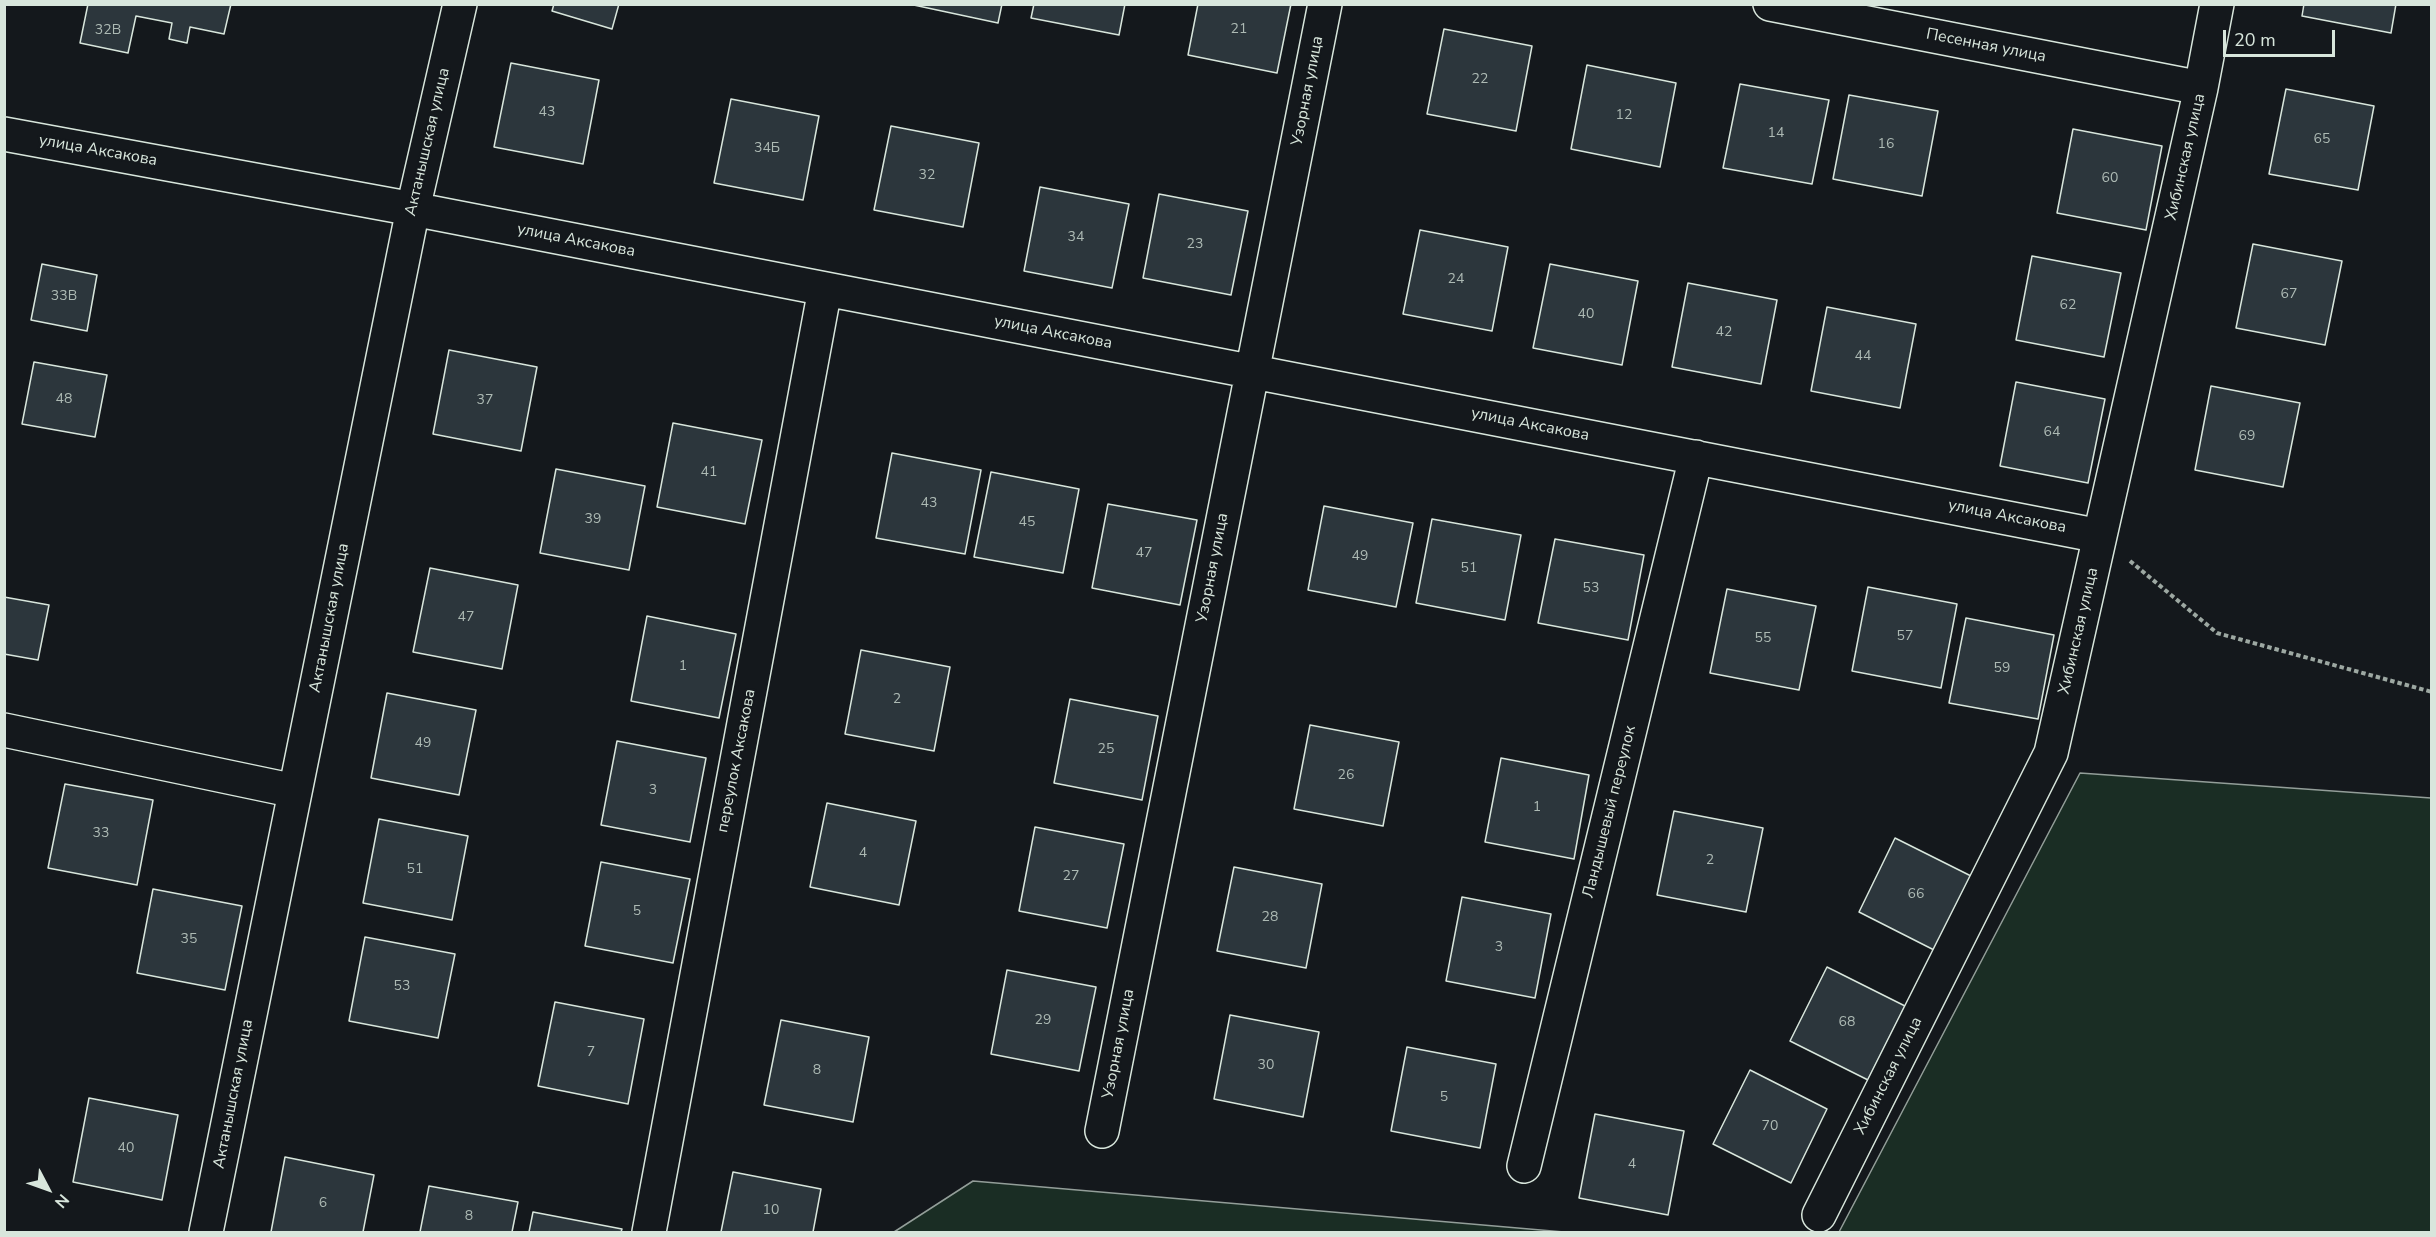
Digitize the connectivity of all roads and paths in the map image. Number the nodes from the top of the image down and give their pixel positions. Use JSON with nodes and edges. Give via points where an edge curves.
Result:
{"nodes":[{"id":1,"x":460,"y":4,"type":"edge"},
{"id":2,"x":1325,"y":4,"type":"edge"},
{"id":3,"x":1770,"y":4,"type":"edge"},
{"id":4,"x":2217,"y":4,"type":"edge"},
{"id":5,"x":2201,"y":88,"type":"junction"},
{"id":6,"x":4,"y":134,"type":"edge"},
{"id":7,"x":413,"y":209,"type":"junction"},
{"id":8,"x":825,"y":289,"type":"junction"},
{"id":9,"x":1252,"y":372,"type":"junction"},
{"id":10,"x":1696,"y":457,"type":"junction"},
{"id":11,"x":2100,"y":536,"type":"junction"},
{"id":12,"x":2432,"y":692,"type":"edge"},
{"id":13,"x":4,"y":730,"type":"edge"},
{"id":14,"x":295,"y":791,"type":"junction"},
{"id":15,"x":1101,"y":1131,"type":"dead end"},
{"id":16,"x":1524,"y":1166,"type":"dead end"},
{"id":17,"x":1819,"y":1215,"type":"dead end"},
{"id":18,"x":206,"y":1233,"type":"edge"},
{"id":19,"x":649,"y":1233,"type":"edge"}],
"edges":[{"from":1,"to":7,"type":"street","name":"Актанышская улица"},
{"from":2,"to":9,"type":"street","name":"Узорная улица"},
{"from":3,"to":5,"type":"street","name":"Песенная улица"},
{"from":4,"to":5,"type":"street","name":"Хибинская улица"},
{"from":5,"to":11,"type":"street","name":"Хибинская улица"},
{"from":6,"to":7,"type":"street","name":"улица Аксакова"},
{"from":7,"to":8,"type":"street","name":"улица Аксакова"},
{"from":7,"to":14,"type":"street","name":"Актанышская улица"},
{"from":8,"to":9,"type":"street","name":"улица Аксакова"},
{"from":8,"to":19,"type":"street","name":"переулок Аксакова"},
{"from":9,"to":10,"type":"street","name":"улица Аксакова"},
{"from":9,"to":15,"type":"street","name":"Узорная улица"},
{"from":10,"to":11,"type":"street","name":"улица Аксакова"},
{"from":10,"to":16,"type":"street","name":"Ландышевый переулок"},
{"from":11,"to":12,"type":"path","via":[[2217,633]]},
{"from":11,"to":17,"type":"street","name":"Хибинская улица","via":[[2051,753]]},
{"from":13,"to":14,"type":"street"},
{"from":14,"to":18,"type":"street","name":"Актанышская улица"}]}
